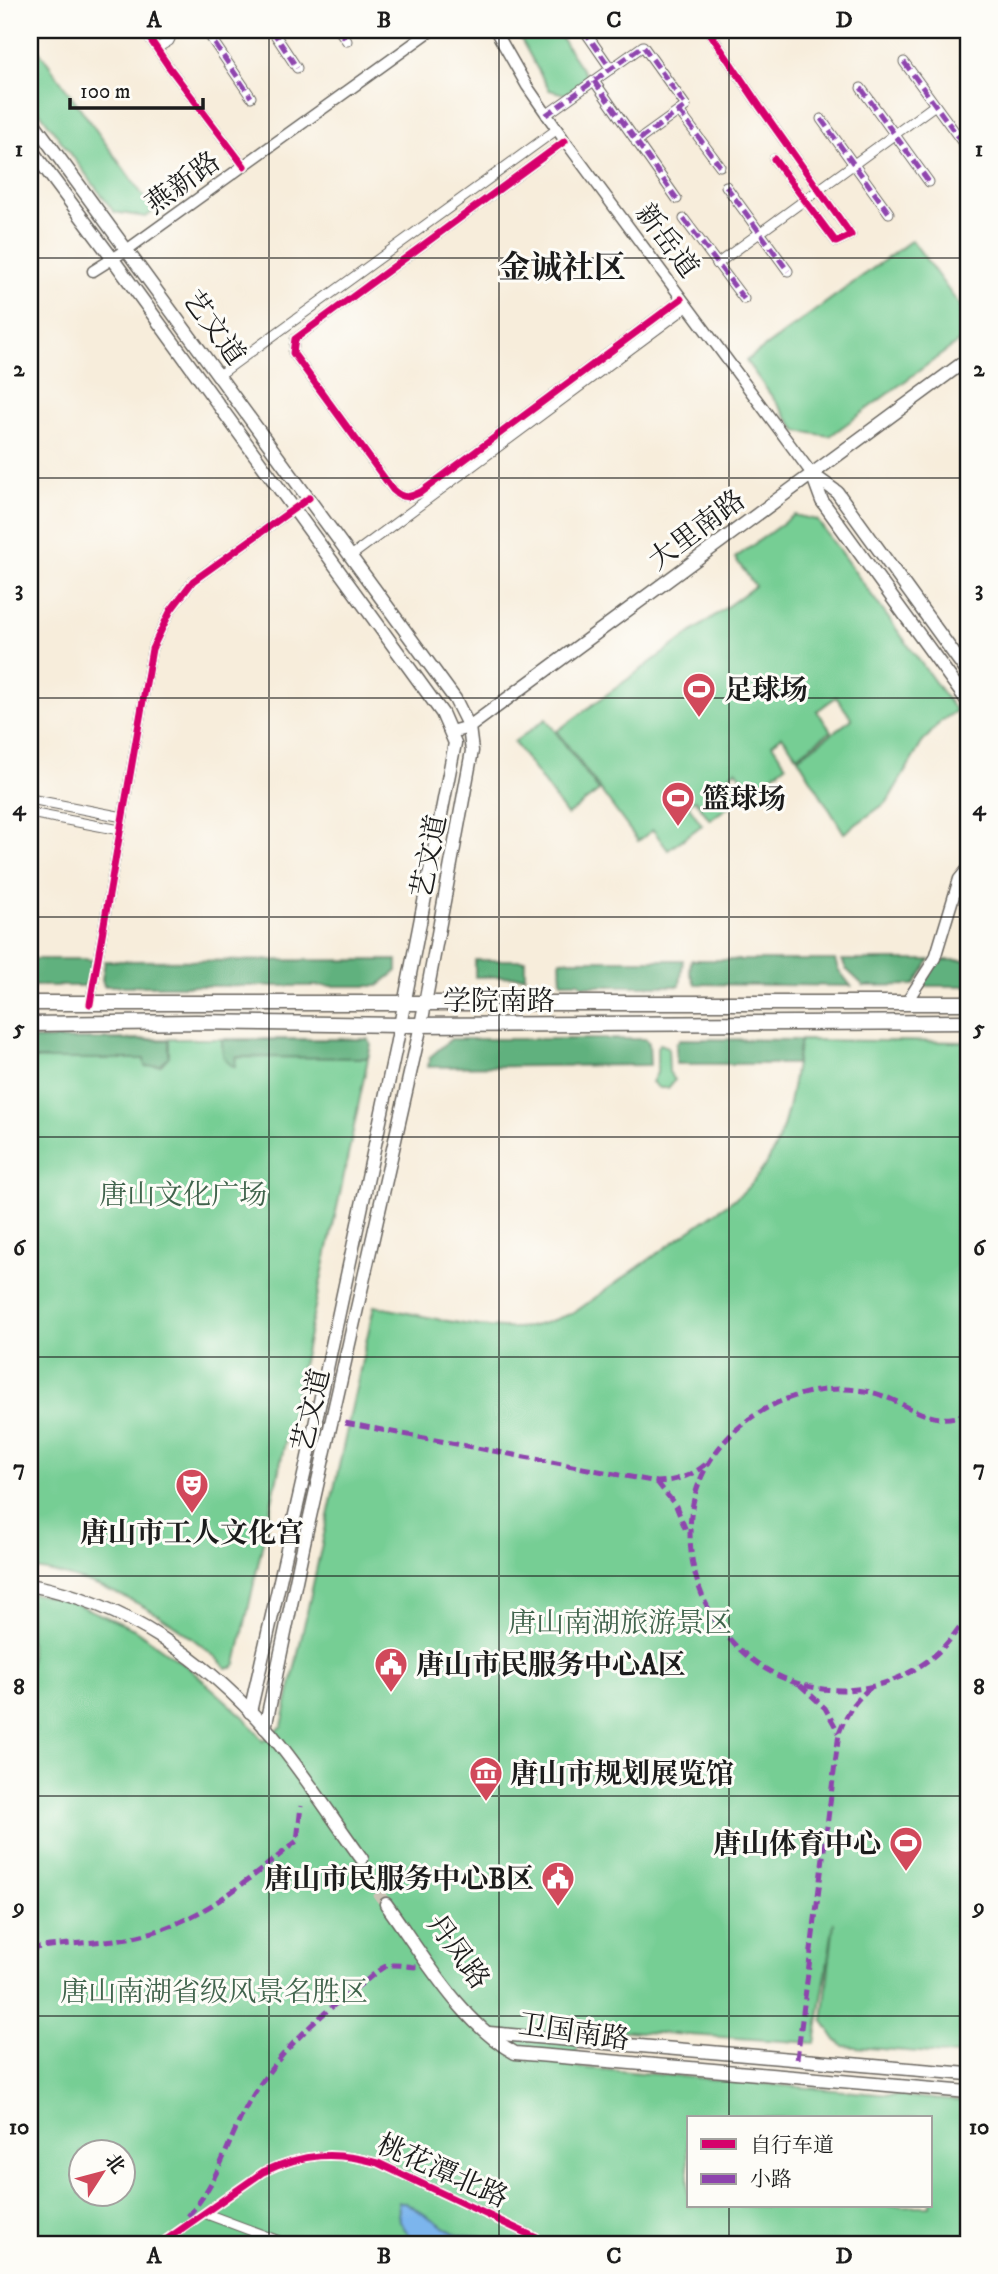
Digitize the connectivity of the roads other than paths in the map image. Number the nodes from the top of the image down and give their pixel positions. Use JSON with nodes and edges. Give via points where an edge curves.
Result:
{"nodes":[{"id":1,"x":144,"y":30,"type":"edge"},
{"id":2,"x":174,"y":30,"type":"edge"},
{"id":3,"x":209,"y":30,"type":"edge"},
{"id":4,"x":272,"y":30,"type":"edge"},
{"id":5,"x":339,"y":30,"type":"edge"},
{"id":6,"x":495,"y":30,"type":"edge"},
{"id":7,"x":584,"y":30,"type":"edge"},
{"id":8,"x":708,"y":30,"type":"edge"},
{"id":9,"x":426,"y":31,"type":"edge"},
{"id":10,"x":347,"y":41,"type":"dead end"},
{"id":11,"x":157,"y":48,"type":"junction"},
{"id":12,"x":904,"y":62,"type":"dead end"},
{"id":13,"x":297,"y":68,"type":"dead end"},
{"id":14,"x":611,"y":69,"type":"junction"},
{"id":15,"x":594,"y":81,"type":"junction"},
{"id":16,"x":861,"y":88,"type":"dead end"},
{"id":17,"x":251,"y":97,"type":"dead end"},
{"id":18,"x":935,"y":105,"type":"junction"},
{"id":19,"x":679,"y":111,"type":"junction"},
{"id":20,"x":546,"y":115,"type":"junction"},
{"id":21,"x":30,"y":118,"type":"edge"},
{"id":22,"x":821,"y":119,"type":"dead end"},
{"id":23,"x":556,"y":130,"type":"junction"},
{"id":24,"x":894,"y":134,"type":"junction"},
{"id":25,"x":565,"y":141,"type":"junction"},
{"id":26,"x":636,"y":142,"type":"junction"},
{"id":27,"x":30,"y":148,"type":"edge"},
{"id":28,"x":968,"y":150,"type":"edge"},
{"id":29,"x":774,"y":159,"type":"dead end"},
{"id":30,"x":853,"y":164,"type":"junction"},
{"id":31,"x":244,"y":166,"type":"junction"},
{"id":32,"x":719,"y":166,"type":"dead end"},
{"id":33,"x":929,"y":182,"type":"dead end"},
{"id":34,"x":726,"y":186,"type":"dead end"},
{"id":35,"x":818,"y":189,"type":"junction"},
{"id":36,"x":677,"y":199,"type":"dead end"},
{"id":37,"x":804,"y":200,"type":"junction"},
{"id":38,"x":889,"y":213,"type":"dead end"},
{"id":39,"x":684,"y":219,"type":"dead end"},
{"id":40,"x":760,"y":232,"type":"junction"},
{"id":41,"x":128,"y":249,"type":"junction"},
{"id":42,"x":112,"y":258,"type":"junction"},
{"id":43,"x":717,"y":264,"type":"junction"},
{"id":44,"x":93,"y":271,"type":"dead end"},
{"id":45,"x":788,"y":271,"type":"dead end"},
{"id":46,"x":744,"y":299,"type":"dead end"},
{"id":47,"x":684,"y":303,"type":"junction"},
{"id":48,"x":968,"y":359,"type":"edge"},
{"id":49,"x":219,"y":375,"type":"junction"},
{"id":50,"x":811,"y":474,"type":"junction"},
{"id":51,"x":309,"y":498,"type":"junction"},
{"id":52,"x":292,"y":508,"type":"junction"},
{"id":53,"x":351,"y":556,"type":"junction"},
{"id":54,"x":968,"y":673,"type":"edge"},
{"id":55,"x":968,"y":702,"type":"edge"},
{"id":56,"x":469,"y":727,"type":"junction"},
{"id":57,"x":451,"y":732,"type":"junction"},
{"id":58,"x":30,"y":799,"type":"edge"},
{"id":59,"x":30,"y":813,"type":"edge"},
{"id":60,"x":123,"y":817,"type":"junction"},
{"id":61,"x":120,"y":830,"type":"junction"},
{"id":62,"x":968,"y":867,"type":"edge"},
{"id":63,"x":30,"y":1003,"type":"edge"},
{"id":64,"x":906,"y":1003,"type":"junction"},
{"id":65,"x":968,"y":1003,"type":"edge"},
{"id":66,"x":90,"y":1004,"type":"junction"},
{"id":67,"x":425,"y":1004,"type":"junction"},
{"id":68,"x":404,"y":1005,"type":"junction"},
{"id":69,"x":968,"y":1023,"type":"edge"},
{"id":70,"x":30,"y":1024,"type":"edge"},
{"id":71,"x":400,"y":1025,"type":"junction"},
{"id":72,"x":421,"y":1025,"type":"junction"},
{"id":73,"x":316,"y":1422,"type":"junction"},
{"id":74,"x":332,"y":1424,"type":"junction"},
{"id":75,"x":30,"y":1585,"type":"edge"},
{"id":76,"x":250,"y":1712,"type":"junction"},
{"id":77,"x":265,"y":1728,"type":"junction"},
{"id":78,"x":389,"y":1902,"type":"tunnel mouth"},
{"id":79,"x":489,"y":2033,"type":"junction"},
{"id":80,"x":797,"y":2059,"type":"junction"},
{"id":81,"x":968,"y":2074,"type":"edge"},
{"id":82,"x":794,"y":2076,"type":"junction"},
{"id":83,"x":968,"y":2092,"type":"edge"},
{"id":84,"x":204,"y":2213,"type":"junction"},
{"id":85,"x":160,"y":2244,"type":"edge"},
{"id":86,"x":287,"y":2244,"type":"edge"},
{"id":87,"x":549,"y":2244,"type":"edge"}],
"edges":[{"from":1,"to":11,"type":"street"},
{"from":2,"to":11,"type":"street","via":[[169,41]]},
{"from":3,"to":17,"type":"street"},
{"from":4,"to":13,"type":"street"},
{"from":5,"to":10,"type":"street"},
{"from":6,"to":20,"type":"street","name":"新岳道"},
{"from":7,"to":14,"type":"street"},
{"from":8,"to":35,"type":"street"},
{"from":9,"to":31,"type":"street","name":"燕新路"},
{"from":11,"to":31,"type":"street"},
{"from":12,"to":18,"type":"street"},
{"from":14,"to":15,"type":"street"},
{"from":14,"to":19,"type":"street","via":[[643,46],[686,106]]},
{"from":15,"to":20,"type":"street"},
{"from":15,"to":26,"type":"street"},
{"from":16,"to":24,"type":"street"},
{"from":18,"to":24,"type":"street"},
{"from":18,"to":28,"type":"street"},
{"from":19,"to":26,"type":"street"},
{"from":19,"to":32,"type":"street"},
{"from":20,"to":23,"type":"street","name":"新岳道"},
{"from":21,"to":41,"type":"main road","name":"艺文道"},
{"from":22,"to":30,"type":"street"},
{"from":23,"to":25,"type":"street","name":"新岳道"},
{"from":23,"to":49,"type":"street"},
{"from":24,"to":30,"type":"street"},
{"from":24,"to":33,"type":"street"},
{"from":25,"to":47,"type":"street","name":"新岳道"},
{"from":25,"to":47,"type":"street","via":[[295,340],[293,353],[393,490],[411,498],[421,492]]},
{"from":26,"to":36,"type":"street"},
{"from":27,"to":42,"type":"main road","name":"艺文道"},
{"from":29,"to":37,"type":"street"},
{"from":30,"to":35,"type":"street"},
{"from":30,"to":38,"type":"street"},
{"from":31,"to":41,"type":"street","name":"燕新路"},
{"from":34,"to":40,"type":"street"},
{"from":35,"to":37,"type":"street"},
{"from":35,"to":37,"type":"street","via":[[851,235],[836,242]]},
{"from":37,"to":40,"type":"street"},
{"from":39,"to":43,"type":"street"},
{"from":40,"to":43,"type":"street"},
{"from":40,"to":45,"type":"street"},
{"from":41,"to":42,"type":"street","name":"燕新路"},
{"from":41,"to":49,"type":"main road","name":"艺文道"},
{"from":42,"to":44,"type":"street","name":"燕新路"},
{"from":42,"to":52,"type":"main road","name":"艺文道"},
{"from":43,"to":46,"type":"street"},
{"from":47,"to":50,"type":"street","name":"新岳道"},
{"from":47,"to":53,"type":"street"},
{"from":48,"to":50,"type":"main road","name":"大里南路"},
{"from":49,"to":51,"type":"main road","name":"艺文道"},
{"from":50,"to":54,"type":"main road","name":"新岳道","via":[[838,493]]},
{"from":50,"to":55,"type":"main road","name":"新岳道","via":[[822,501]]},
{"from":50,"to":56,"type":"main road","name":"大里南路"},
{"from":51,"to":52,"type":"street"},
{"from":51,"to":53,"type":"main road","name":"艺文道"},
{"from":52,"to":57,"type":"main road","name":"艺文道","via":[[442,713]]},
{"from":52,"to":60,"type":"street","via":[[193,581],[171,610],[152,649]]},
{"from":53,"to":56,"type":"main road","name":"艺文道","via":[[455,699]]},
{"from":56,"to":57,"type":"main road","name":"大里南路"},
{"from":56,"to":67,"type":"main road","name":"艺文道","via":[[472,751]]},
{"from":57,"to":68,"type":"main road","name":"艺文道","via":[[455,743]]},
{"from":58,"to":60,"type":"street"},
{"from":59,"to":61,"type":"street"},
{"from":60,"to":61,"type":"street"},
{"from":61,"to":66,"type":"street"},
{"from":62,"to":64,"type":"street","via":[[959,879],[935,958]]},
{"from":63,"to":66,"type":"main road","name":"学院南路"},
{"from":64,"to":65,"type":"main road","name":"学院南路"},
{"from":64,"to":67,"type":"main road","name":"学院南路"},
{"from":66,"to":68,"type":"main road","name":"学院南路"},
{"from":67,"to":68,"type":"main road","name":"学院南路"},
{"from":67,"to":72,"type":"main road","name":"艺文道"},
{"from":68,"to":71,"type":"main road","name":"艺文道"},
{"from":69,"to":72,"type":"main road","name":"学院南路"},
{"from":70,"to":71,"type":"main road","name":"学院南路"},
{"from":71,"to":72,"type":"main road","name":"学院南路"},
{"from":71,"to":73,"type":"main road","name":"艺文道"},
{"from":72,"to":74,"type":"main road","name":"艺文道"},
{"from":73,"to":74,"type":"main road"},
{"from":73,"to":76,"type":"main road","name":"艺文道"},
{"from":74,"to":77,"type":"main road","name":"艺文道"},
{"from":75,"to":76,"type":"main road","via":[[82,1597],[139,1623],[192,1659]]},
{"from":76,"to":77,"type":"main road"},
{"from":76,"to":77,"type":"main road","via":[[359,1861]]},
{"from":78,"to":79,"type":"main road","name":"丹凤路"},
{"from":79,"to":80,"type":"main road","name":"卫国南路"},
{"from":79,"to":82,"type":"main road","name":"卫国南路","via":[[515,2053],[536,2056]]},
{"from":80,"to":81,"type":"main road","name":"卫国南路"},
{"from":80,"to":82,"type":"main road"},
{"from":82,"to":83,"type":"main road","name":"卫国南路"},
{"from":84,"to":85,"type":"street","name":"桃花潭北路"},
{"from":84,"to":86,"type":"street"},
{"from":84,"to":87,"type":"street","name":"桃花潭北路","via":[[281,2164],[314,2155],[355,2157],[397,2171]]}]}
